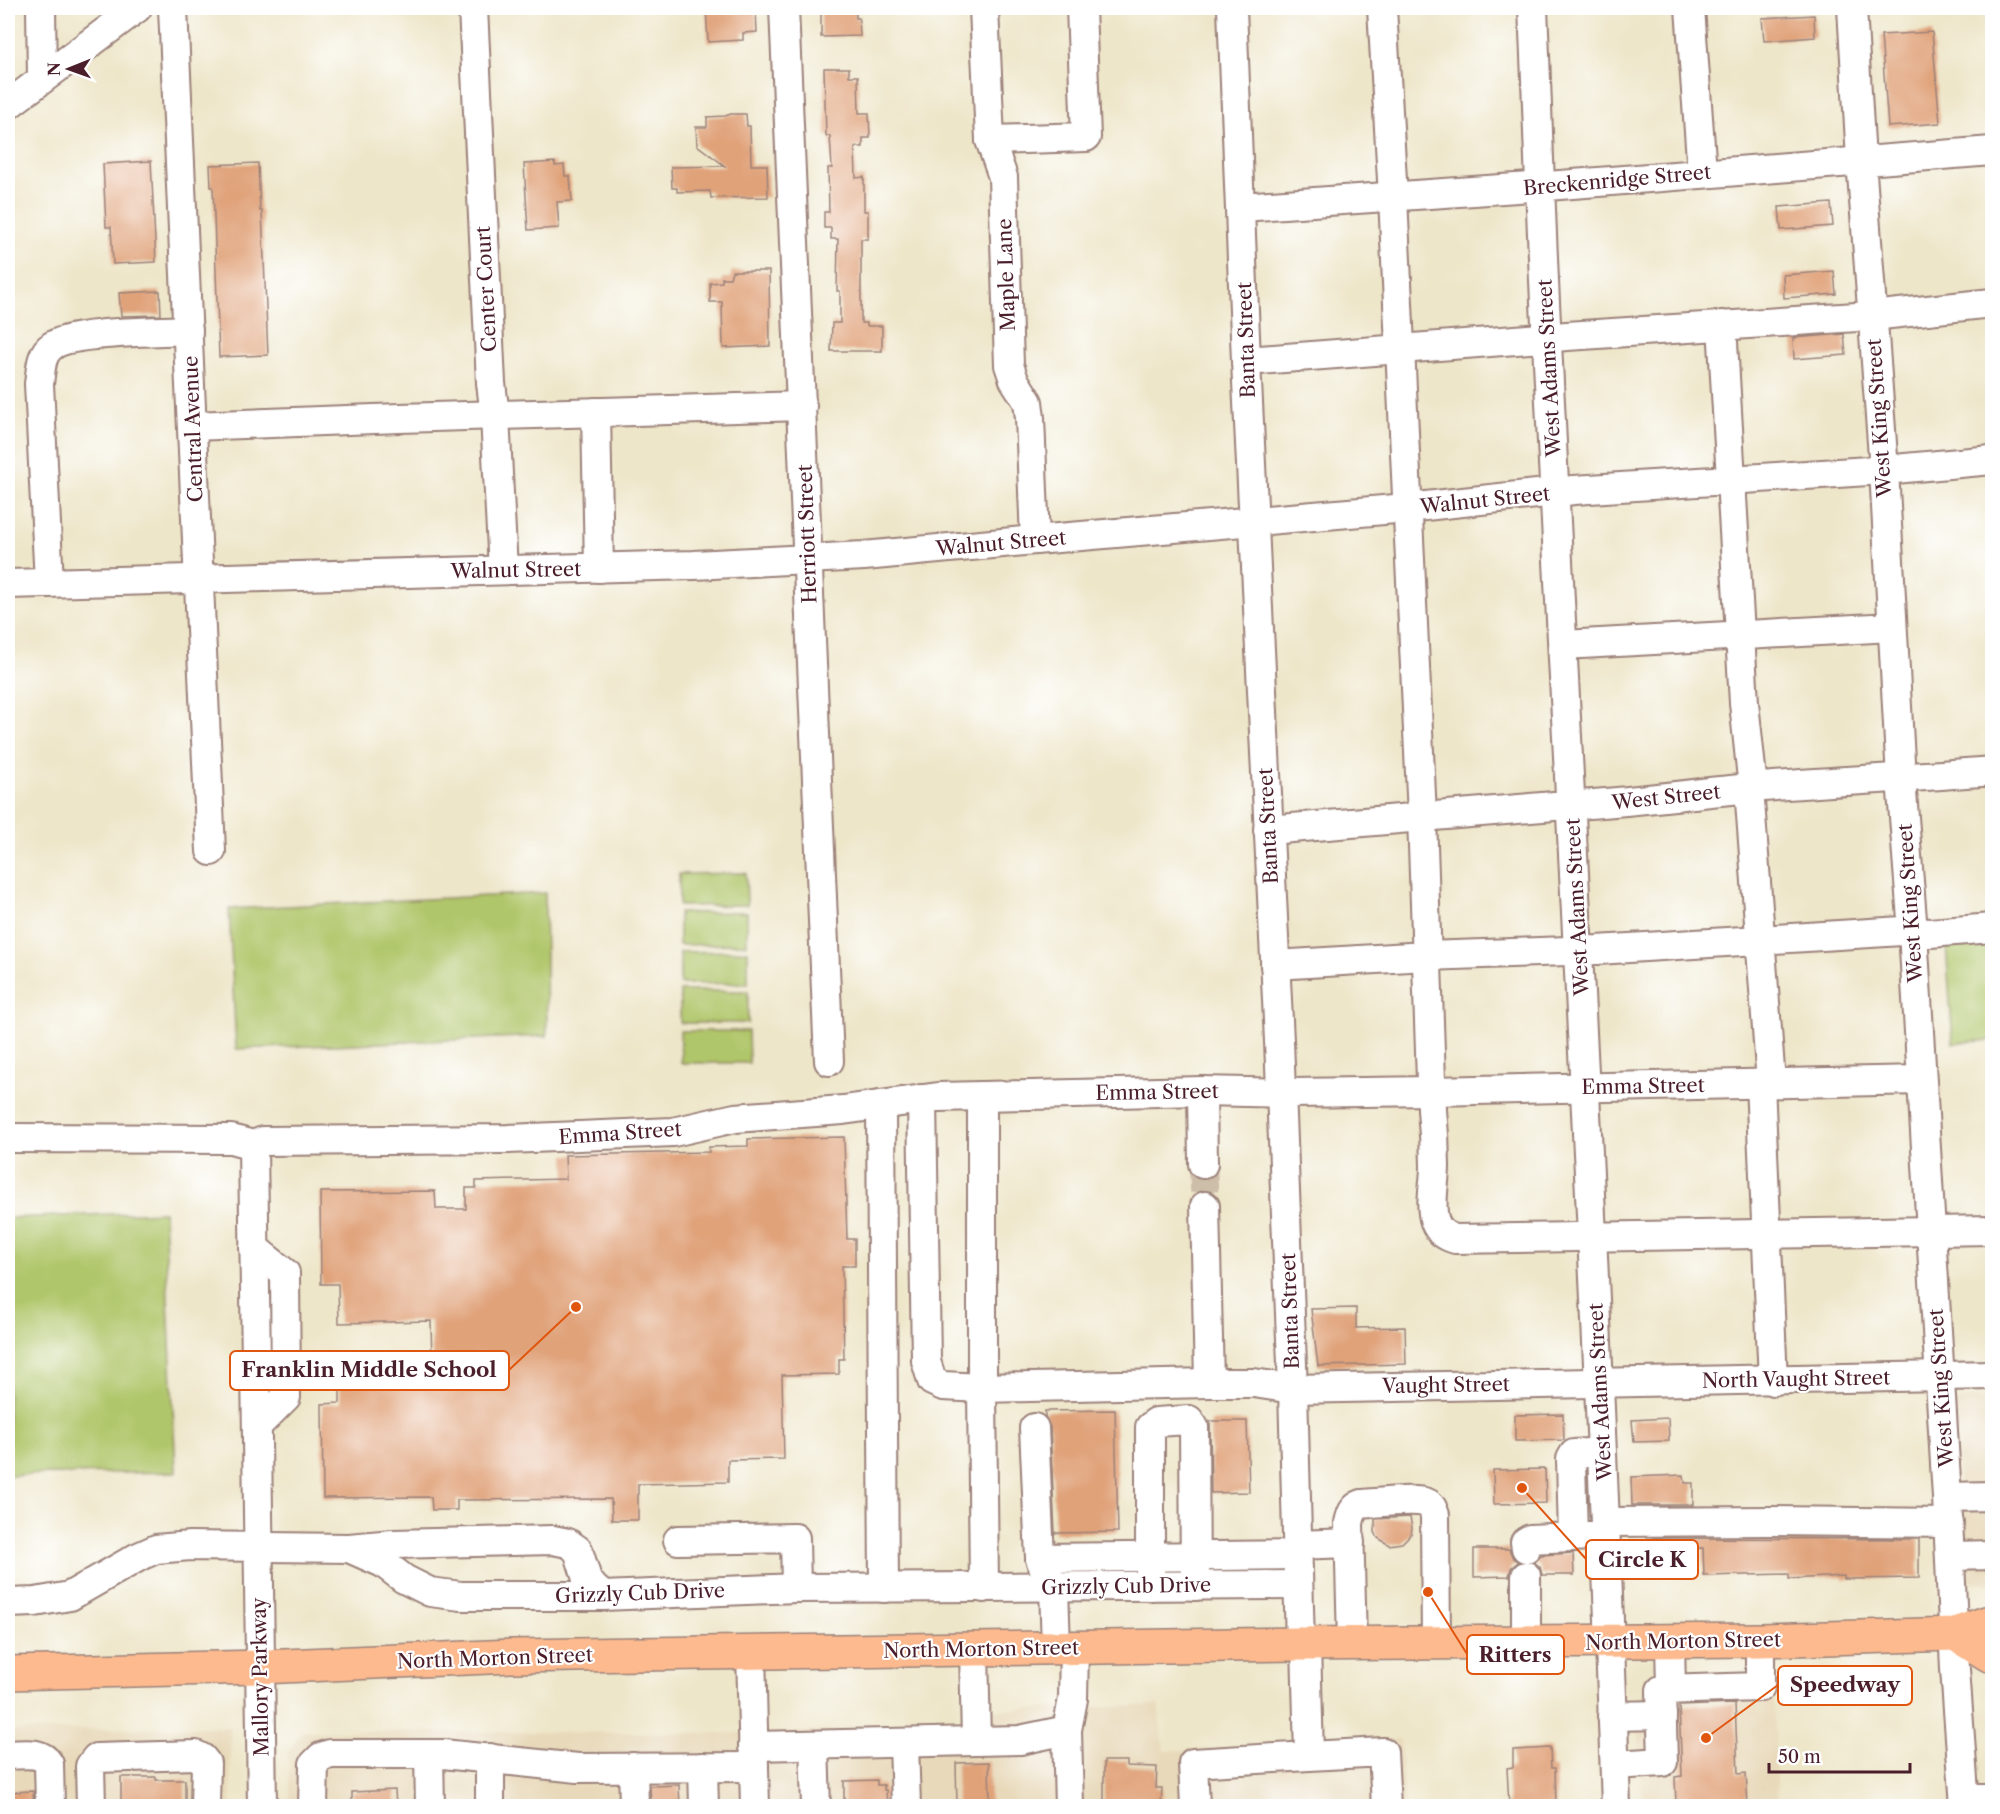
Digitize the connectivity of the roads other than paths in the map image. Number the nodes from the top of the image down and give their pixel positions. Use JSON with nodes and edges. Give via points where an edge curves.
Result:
{"nodes":[{"id":1,"x":40,"y":8,"type":"edge"},
{"id":2,"x":137,"y":8,"type":"edge"},
{"id":3,"x":172,"y":8,"type":"edge"},
{"id":4,"x":473,"y":8,"type":"edge"},
{"id":5,"x":784,"y":8,"type":"edge"},
{"id":6,"x":984,"y":8,"type":"edge"},
{"id":7,"x":1081,"y":8,"type":"edge"},
{"id":8,"x":1232,"y":8,"type":"edge"},
{"id":9,"x":1382,"y":8,"type":"edge"},
{"id":10,"x":1533,"y":8,"type":"edge"},
{"id":11,"x":1690,"y":8,"type":"edge"},
{"id":12,"x":1852,"y":8,"type":"edge"},
{"id":13,"x":42,"y":78,"type":"junction"},
{"id":14,"x":8,"y":105,"type":"edge"},
{"id":15,"x":990,"y":140,"type":"junction"},
{"id":16,"x":1992,"y":151,"type":"edge"},
{"id":17,"x":1861,"y":160,"type":"junction"},
{"id":18,"x":1702,"y":173,"type":"junction"},
{"id":19,"x":1541,"y":186,"type":"junction"},
{"id":20,"x":1393,"y":197,"type":"junction"},
{"id":21,"x":1241,"y":207,"type":"junction"},
{"id":22,"x":1992,"y":303,"type":"edge"},
{"id":23,"x":1872,"y":316,"type":"junction"},
{"id":24,"x":1722,"y":325,"type":"junction"},
{"id":25,"x":188,"y":330,"type":"junction"},
{"id":26,"x":1546,"y":338,"type":"junction"},
{"id":27,"x":1400,"y":349,"type":"junction"},
{"id":28,"x":1246,"y":361,"type":"junction"},
{"id":29,"x":802,"y":406,"type":"junction"},
{"id":30,"x":596,"y":412,"type":"junction"},
{"id":31,"x":495,"y":416,"type":"junction"},
{"id":32,"x":192,"y":426,"type":"junction"},
{"id":33,"x":1992,"y":460,"type":"edge"},
{"id":34,"x":1884,"y":471,"type":"junction"},
{"id":35,"x":1732,"y":480,"type":"junction"},
{"id":36,"x":1555,"y":492,"type":"junction"},
{"id":37,"x":1407,"y":508,"type":"junction"},
{"id":38,"x":1255,"y":522,"type":"junction"},
{"id":39,"x":1035,"y":540,"type":"junction"},
{"id":40,"x":808,"y":560,"type":"junction"},
{"id":41,"x":599,"y":568,"type":"junction"},
{"id":42,"x":502,"y":570,"type":"junction"},
{"id":43,"x":199,"y":579,"type":"junction"},
{"id":44,"x":49,"y":583,"type":"junction"},
{"id":45,"x":8,"y":584,"type":"edge"},
{"id":46,"x":1892,"y":627,"type":"junction"},
{"id":47,"x":1740,"y":636,"type":"junction"},
{"id":48,"x":1563,"y":645,"type":"junction"},
{"id":49,"x":1992,"y":771,"type":"edge"},
{"id":50,"x":1901,"y":779,"type":"junction"},
{"id":51,"x":1751,"y":788,"type":"junction"},
{"id":52,"x":1572,"y":805,"type":"junction"},
{"id":53,"x":1422,"y":816,"type":"junction"},
{"id":54,"x":1268,"y":830,"type":"junction"},
{"id":55,"x":211,"y":851,"type":"dead end"},
{"id":56,"x":1992,"y":928,"type":"edge"},
{"id":57,"x":1913,"y":932,"type":"junction"},
{"id":58,"x":1760,"y":939,"type":"junction"},
{"id":59,"x":1579,"y":951,"type":"junction"},
{"id":60,"x":1426,"y":956,"type":"junction"},
{"id":61,"x":1275,"y":965,"type":"junction"},
{"id":62,"x":829,"y":1061,"type":"dead end"},
{"id":63,"x":1921,"y":1080,"type":"junction"},
{"id":64,"x":1765,"y":1083,"type":"junction"},
{"id":65,"x":1585,"y":1088,"type":"junction"},
{"id":66,"x":1202,"y":1091,"type":"junction"},
{"id":67,"x":1432,"y":1091,"type":"junction"},
{"id":68,"x":1281,"y":1093,"type":"junction"},
{"id":69,"x":982,"y":1096,"type":"junction"},
{"id":70,"x":922,"y":1099,"type":"junction"},
{"id":71,"x":881,"y":1105,"type":"junction"},
{"id":72,"x":8,"y":1138,"type":"edge"},
{"id":73,"x":253,"y":1145,"type":"junction"},
{"id":74,"x":1203,"y":1164,"type":"tunnel mouth"},
{"id":75,"x":1204,"y":1206,"type":"tunnel mouth"},
{"id":76,"x":1992,"y":1230,"type":"edge"},
{"id":77,"x":1930,"y":1232,"type":"junction"},
{"id":78,"x":1766,"y":1233,"type":"junction"},
{"id":79,"x":1592,"y":1238,"type":"junction"},
{"id":80,"x":1992,"y":1375,"type":"edge"},
{"id":81,"x":1940,"y":1377,"type":"junction"},
{"id":82,"x":1773,"y":1381,"type":"junction"},
{"id":83,"x":1599,"y":1382,"type":"junction"},
{"id":84,"x":1209,"y":1383,"type":"junction"},
{"id":85,"x":982,"y":1388,"type":"junction"},
{"id":86,"x":1293,"y":1389,"type":"junction"},
{"id":87,"x":1034,"y":1428,"type":"dead end"},
{"id":88,"x":1602,"y":1452,"type":"junction"},
{"id":89,"x":1992,"y":1496,"type":"edge"},
{"id":90,"x":1948,"y":1510,"type":"junction"},
{"id":91,"x":1606,"y":1529,"type":"junction"},
{"id":92,"x":1573,"y":1537,"type":"junction"},
{"id":93,"x":678,"y":1540,"type":"dead end"},
{"id":94,"x":1350,"y":1543,"type":"junction"},
{"id":95,"x":258,"y":1548,"type":"junction"},
{"id":96,"x":349,"y":1548,"type":"junction"},
{"id":97,"x":1296,"y":1550,"type":"junction"},
{"id":98,"x":1992,"y":1555,"type":"edge"},
{"id":99,"x":1151,"y":1556,"type":"junction"},
{"id":100,"x":1195,"y":1556,"type":"junction"},
{"id":101,"x":1951,"y":1556,"type":"junction"},
{"id":102,"x":1040,"y":1558,"type":"junction"},
{"id":103,"x":1297,"y":1585,"type":"junction"},
{"id":104,"x":1150,"y":1586,"type":"junction"},
{"id":105,"x":1196,"y":1586,"type":"junction"},
{"id":106,"x":884,"y":1587,"type":"junction"},
{"id":107,"x":1054,"y":1587,"type":"junction"},
{"id":108,"x":796,"y":1588,"type":"junction"},
{"id":109,"x":984,"y":1588,"type":"junction"},
{"id":110,"x":603,"y":1596,"type":"junction"},
{"id":111,"x":8,"y":1603,"type":"edge"},
{"id":112,"x":1992,"y":1623,"type":"edge"},
{"id":113,"x":1954,"y":1634,"type":"junction"},
{"id":114,"x":1760,"y":1640,"type":"junction"},
{"id":115,"x":1670,"y":1641,"type":"junction"},
{"id":116,"x":1526,"y":1642,"type":"junction"},
{"id":117,"x":1610,"y":1642,"type":"junction"},
{"id":118,"x":1436,"y":1643,"type":"junction"},
{"id":119,"x":1303,"y":1644,"type":"junction"},
{"id":120,"x":1352,"y":1644,"type":"junction"},
{"id":121,"x":1065,"y":1648,"type":"junction"},
{"id":122,"x":974,"y":1649,"type":"junction"},
{"id":123,"x":751,"y":1652,"type":"junction"},
{"id":124,"x":1992,"y":1655,"type":"edge"},
{"id":125,"x":260,"y":1667,"type":"junction"},
{"id":126,"x":8,"y":1673,"type":"edge"},
{"id":127,"x":1666,"y":1702,"type":"junction"},
{"id":128,"x":1612,"y":1716,"type":"junction"},
{"id":129,"x":1067,"y":1730,"type":"junction"},
{"id":130,"x":976,"y":1741,"type":"junction"},
{"id":131,"x":904,"y":1743,"type":"junction"},
{"id":132,"x":814,"y":1745,"type":"junction"},
{"id":133,"x":429,"y":1754,"type":"junction"},
{"id":134,"x":8,"y":1755,"type":"edge"},
{"id":135,"x":753,"y":1756,"type":"junction"},
{"id":136,"x":1309,"y":1756,"type":"junction"},
{"id":137,"x":490,"y":1758,"type":"junction"},
{"id":138,"x":1615,"y":1765,"type":"junction"},
{"id":139,"x":633,"y":1767,"type":"junction"},
{"id":140,"x":703,"y":1767,"type":"junction"},
{"id":141,"x":1974,"y":1802,"type":"edge"},
{"id":142,"x":51,"y":1806,"type":"edge"},
{"id":143,"x":91,"y":1806,"type":"edge"},
{"id":144,"x":205,"y":1806,"type":"edge"},
{"id":145,"x":262,"y":1806,"type":"edge"},
{"id":146,"x":313,"y":1806,"type":"edge"},
{"id":147,"x":430,"y":1806,"type":"edge"},
{"id":148,"x":490,"y":1806,"type":"edge"},
{"id":149,"x":634,"y":1806,"type":"edge"},
{"id":150,"x":704,"y":1806,"type":"edge"},
{"id":151,"x":755,"y":1806,"type":"edge"},
{"id":152,"x":816,"y":1806,"type":"edge"},
{"id":153,"x":906,"y":1806,"type":"edge"},
{"id":154,"x":1069,"y":1806,"type":"edge"},
{"id":155,"x":1195,"y":1806,"type":"edge"},
{"id":156,"x":1386,"y":1806,"type":"edge"},
{"id":157,"x":1616,"y":1806,"type":"edge"}],
"edges":[{"from":1,"to":13,"type":"street"},
{"from":2,"to":13,"type":"street"},
{"from":3,"to":25,"type":"street","name":"Central Avenue"},
{"from":4,"to":31,"type":"street","name":"Center Court"},
{"from":5,"to":29,"type":"street","name":"Herriott Street"},
{"from":6,"to":15,"type":"street","name":"Maple Lane"},
{"from":7,"to":15,"type":"street","via":[[1086,137]]},
{"from":8,"to":21,"type":"street","name":"Banta Street"},
{"from":9,"to":20,"type":"street"},
{"from":10,"to":19,"type":"street","name":"West Adams Street"},
{"from":11,"to":18,"type":"street"},
{"from":12,"to":17,"type":"street","name":"West King Street"},
{"from":13,"to":14,"type":"street"},
{"from":15,"to":39,"type":"street","name":"Maple Lane","via":[[1003,177],[1010,365],[1028,402]]},
{"from":16,"to":17,"type":"street","name":"Breckenridge Street"},
{"from":17,"to":18,"type":"street","name":"Breckenridge Street"},
{"from":17,"to":23,"type":"street","name":"West King Street"},
{"from":18,"to":19,"type":"street","name":"Breckenridge Street"},
{"from":19,"to":20,"type":"street","name":"Breckenridge Street"},
{"from":19,"to":26,"type":"street","name":"West Adams Street"},
{"from":20,"to":21,"type":"street","name":"Breckenridge Street"},
{"from":20,"to":27,"type":"street"},
{"from":21,"to":28,"type":"street","name":"Banta Street"},
{"from":22,"to":23,"type":"street"},
{"from":23,"to":24,"type":"street"},
{"from":23,"to":34,"type":"street","name":"West King Street"},
{"from":24,"to":26,"type":"street"},
{"from":24,"to":35,"type":"street"},
{"from":25,"to":32,"type":"street","name":"Central Avenue"},
{"from":25,"to":44,"type":"street","via":[[75,337],[52,346],[43,358],[39,384]]},
{"from":26,"to":27,"type":"street"},
{"from":26,"to":36,"type":"street","name":"West Adams Street"},
{"from":27,"to":28,"type":"street"},
{"from":27,"to":37,"type":"street"},
{"from":28,"to":38,"type":"street","name":"Banta Street"},
{"from":29,"to":30,"type":"street"},
{"from":29,"to":40,"type":"street","name":"Herriott Street"},
{"from":30,"to":31,"type":"street"},
{"from":30,"to":41,"type":"street"},
{"from":31,"to":32,"type":"street"},
{"from":31,"to":42,"type":"street","name":"Center Court"},
{"from":32,"to":43,"type":"street","name":"Central Avenue"},
{"from":33,"to":34,"type":"street","name":"Walnut Street"},
{"from":34,"to":35,"type":"street","name":"Walnut Street"},
{"from":34,"to":46,"type":"street","name":"West King Street"},
{"from":35,"to":36,"type":"street","name":"Walnut Street"},
{"from":35,"to":47,"type":"street"},
{"from":36,"to":37,"type":"street","name":"Walnut Street"},
{"from":36,"to":48,"type":"street","name":"West Adams Street"},
{"from":37,"to":38,"type":"street","name":"Walnut Street"},
{"from":37,"to":53,"type":"street"},
{"from":38,"to":39,"type":"street","name":"Walnut Street"},
{"from":38,"to":54,"type":"street","name":"Banta Street"},
{"from":39,"to":40,"type":"street","name":"Walnut Street"},
{"from":40,"to":41,"type":"street","name":"Walnut Street"},
{"from":40,"to":62,"type":"street","name":"Herriott Street"},
{"from":41,"to":42,"type":"street","name":"Walnut Street"},
{"from":42,"to":43,"type":"street","name":"Walnut Street"},
{"from":43,"to":44,"type":"street","name":"Walnut Street"},
{"from":43,"to":55,"type":"street","name":"Central Avenue"},
{"from":44,"to":45,"type":"street","name":"Walnut Street"},
{"from":46,"to":47,"type":"street"},
{"from":46,"to":50,"type":"street","name":"West King Street"},
{"from":47,"to":48,"type":"street"},
{"from":47,"to":51,"type":"street"},
{"from":48,"to":52,"type":"street","name":"West Adams Street"},
{"from":49,"to":50,"type":"street","name":"West Street"},
{"from":50,"to":51,"type":"street","name":"West Street"},
{"from":50,"to":57,"type":"street","name":"West King Street"},
{"from":51,"to":52,"type":"street","name":"West Street"},
{"from":51,"to":58,"type":"street"},
{"from":52,"to":53,"type":"street","name":"West Street"},
{"from":52,"to":59,"type":"street","name":"West Adams Street"},
{"from":53,"to":54,"type":"street","name":"West Street"},
{"from":53,"to":60,"type":"street"},
{"from":54,"to":61,"type":"street","name":"Banta Street"},
{"from":56,"to":57,"type":"street"},
{"from":57,"to":58,"type":"street"},
{"from":57,"to":63,"type":"street","name":"West King Street"},
{"from":58,"to":59,"type":"street"},
{"from":58,"to":64,"type":"street"},
{"from":59,"to":60,"type":"street"},
{"from":59,"to":65,"type":"street","name":"West Adams Street"},
{"from":60,"to":61,"type":"street"},
{"from":60,"to":67,"type":"street"},
{"from":61,"to":68,"type":"street","name":"Banta Street"},
{"from":63,"to":64,"type":"street","name":"Emma Street"},
{"from":63,"to":77,"type":"street","name":"West King Street"},
{"from":64,"to":65,"type":"street","name":"Emma Street"},
{"from":64,"to":78,"type":"street"},
{"from":65,"to":67,"type":"street","name":"Emma Street"},
{"from":65,"to":79,"type":"street","name":"West Adams Street"},
{"from":66,"to":68,"type":"street","name":"Emma Street"},
{"from":66,"to":69,"type":"street","name":"Emma Street"},
{"from":66,"to":74,"type":"street"},
{"from":67,"to":68,"type":"street","name":"Emma Street"},
{"from":67,"to":79,"type":"street","via":[[1433,1210],[1440,1232],[1455,1239]]},
{"from":68,"to":86,"type":"street","name":"Banta Street"},
{"from":69,"to":70,"type":"street","name":"Emma Street"},
{"from":69,"to":85,"type":"street"},
{"from":70,"to":71,"type":"street","name":"Emma Street"},
{"from":70,"to":85,"type":"street","name":"Vaught Street","via":[[926,1361],[932,1381],[943,1386]]},
{"from":71,"to":73,"type":"street","name":"Emma Street","via":[[735,1118],[673,1132],[263,1141]]},
{"from":71,"to":106,"type":"street"},
{"from":72,"to":73,"type":"street","via":[[231,1139]]},
{"from":73,"to":95,"type":"street","name":"Mallory Parkway"},
{"from":75,"to":84,"type":"street"},
{"from":76,"to":77,"type":"street"},
{"from":77,"to":78,"type":"street"},
{"from":77,"to":81,"type":"street","name":"West King Street"},
{"from":78,"to":79,"type":"street"},
{"from":78,"to":82,"type":"street"},
{"from":79,"to":83,"type":"street","name":"West Adams Street"},
{"from":80,"to":81,"type":"street","name":"North Vaught Street"},
{"from":81,"to":82,"type":"street","name":"North Vaught Street"},
{"from":81,"to":90,"type":"street","name":"West King Street"},
{"from":82,"to":83,"type":"street","name":"North Vaught Street"},
{"from":83,"to":86,"type":"street","name":"Vaught Street"},
{"from":83,"to":88,"type":"street","name":"West Adams Street"},
{"from":84,"to":85,"type":"street","name":"Vaught Street"},
{"from":84,"to":86,"type":"street","name":"Vaught Street","via":[[1254,1383]]},
{"from":85,"to":109,"type":"street"},
{"from":86,"to":97,"type":"street","name":"Banta Street"},
{"from":87,"to":102,"type":"street"},
{"from":88,"to":91,"type":"street","name":"West Adams Street"},
{"from":88,"to":92,"type":"street","via":[[1574,1454],[1571,1459]]},
{"from":89,"to":90,"type":"street"},
{"from":90,"to":91,"type":"street"},
{"from":90,"to":101,"type":"street","name":"West King Street"},
{"from":91,"to":92,"type":"street"},
{"from":91,"to":117,"type":"street","name":"West Adams Street"},
{"from":92,"to":116,"type":"street","via":[[1526,1542]]},
{"from":93,"to":108,"type":"street","via":[[795,1538]]},
{"from":94,"to":97,"type":"street"},
{"from":94,"to":118,"type":"street","via":[[1349,1523],[1356,1506],[1417,1501],[1432,1507]]},
{"from":94,"to":120,"type":"street"},
{"from":95,"to":96,"type":"street","name":"Grizzly Cub Drive"},
{"from":95,"to":111,"type":"street","name":"Grizzly Cub Drive","via":[[190,1546],[156,1550],[70,1596]]},
{"from":95,"to":125,"type":"street","name":"Mallory Parkway"},
{"from":96,"to":110,"type":"street","name":"Grizzly Cub Drive","via":[[383,1563],[430,1592],[461,1596]]},
{"from":96,"to":110,"type":"street","via":[[553,1540],[578,1550],[588,1579]]},
{"from":97,"to":100,"type":"street"},
{"from":97,"to":103,"type":"street","name":"Banta Street"},
{"from":98,"to":101,"type":"street"},
{"from":99,"to":100,"type":"street"},
{"from":99,"to":100,"type":"street","via":[[1150,1427],[1156,1422],[1190,1420],[1194,1426]]},
{"from":99,"to":102,"type":"street"},
{"from":99,"to":104,"type":"street"},
{"from":100,"to":105,"type":"street"},
{"from":101,"to":113,"type":"street","name":"West King Street"},
{"from":102,"to":107,"type":"street"},
{"from":103,"to":105,"type":"street","name":"Grizzly Cub Drive"},
{"from":103,"to":119,"type":"street","name":"Banta Street"},
{"from":104,"to":105,"type":"street","name":"Grizzly Cub Drive"},
{"from":104,"to":107,"type":"street","name":"Grizzly Cub Drive"},
{"from":106,"to":108,"type":"street","name":"Grizzly Cub Drive"},
{"from":106,"to":109,"type":"street","name":"Grizzly Cub Drive"},
{"from":107,"to":109,"type":"street","name":"Grizzly Cub Drive"},
{"from":107,"to":121,"type":"street"},
{"from":108,"to":110,"type":"street","name":"Grizzly Cub Drive"},
{"from":112,"to":113,"type":"main road","name":"North Morton Street"},
{"from":113,"to":114,"type":"main road","name":"North Morton Street"},
{"from":113,"to":124,"type":"main road"},
{"from":113,"to":141,"type":"street","name":"West King Street"},
{"from":114,"to":115,"type":"main road","name":"North Morton Street"},
{"from":114,"to":127,"type":"street","via":[[1760,1686]]},
{"from":115,"to":117,"type":"main road","name":"North Morton Street"},
{"from":115,"to":127,"type":"street"},
{"from":116,"to":117,"type":"main road","name":"North Morton Street"},
{"from":116,"to":118,"type":"main road","name":"North Morton Street"},
{"from":117,"to":128,"type":"street","name":"West Adams Street"},
{"from":118,"to":120,"type":"main road","name":"North Morton Street"},
{"from":119,"to":120,"type":"main road","name":"North Morton Street"},
{"from":119,"to":121,"type":"main road","name":"North Morton Street"},
{"from":119,"to":136,"type":"street","name":"Banta Street"},
{"from":121,"to":122,"type":"main road","name":"North Morton Street"},
{"from":121,"to":129,"type":"street","via":[[1073,1700]]},
{"from":122,"to":123,"type":"main road","name":"North Morton Street"},
{"from":122,"to":130,"type":"street"},
{"from":123,"to":125,"type":"main road","name":"North Morton Street","via":[[512,1656]]},
{"from":123,"to":135,"type":"street"},
{"from":125,"to":126,"type":"main road","name":"North Morton Street"},
{"from":125,"to":145,"type":"street","name":"Mallory Parkway"},
{"from":127,"to":128,"type":"street"},
{"from":127,"to":138,"type":"street","via":[[1663,1762]]},
{"from":128,"to":138,"type":"street","name":"West Adams Street"},
{"from":129,"to":130,"type":"street","via":[[1020,1740]]},
{"from":129,"to":154,"type":"street"},
{"from":130,"to":131,"type":"street"},
{"from":131,"to":132,"type":"street"},
{"from":131,"to":153,"type":"street"},
{"from":132,"to":135,"type":"street"},
{"from":132,"to":152,"type":"street"},
{"from":133,"to":137,"type":"street"},
{"from":133,"to":146,"type":"street","via":[[321,1757],[314,1764]]},
{"from":133,"to":147,"type":"street"},
{"from":134,"to":142,"type":"street","via":[[41,1754],[46,1759]]},
{"from":135,"to":140,"type":"street"},
{"from":135,"to":151,"type":"street"},
{"from":136,"to":155,"type":"street","via":[[1193,1763]]},
{"from":136,"to":156,"type":"street","via":[[1383,1752]]},
{"from":137,"to":139,"type":"street","via":[[578,1768]]},
{"from":137,"to":148,"type":"street"},
{"from":138,"to":157,"type":"street","name":"West Adams Street"},
{"from":139,"to":140,"type":"street"},
{"from":139,"to":149,"type":"street"},
{"from":140,"to":150,"type":"street"},
{"from":143,"to":144,"type":"street","via":[[90,1766],[96,1758],[196,1755],[206,1763]]}]}
